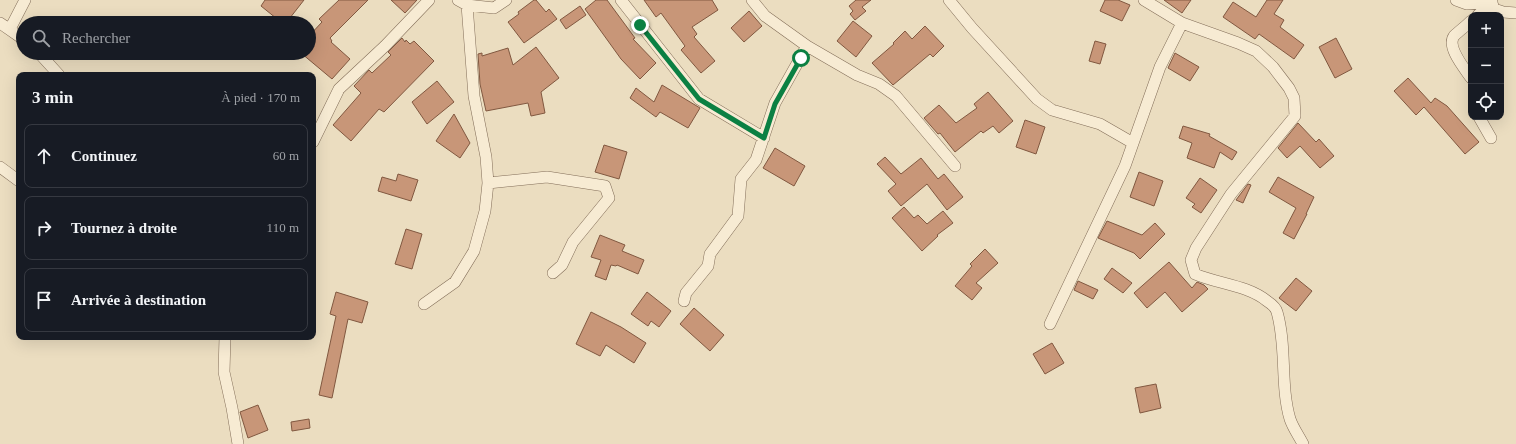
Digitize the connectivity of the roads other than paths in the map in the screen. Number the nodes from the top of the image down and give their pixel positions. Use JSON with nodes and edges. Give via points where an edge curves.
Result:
{"nodes":[{"id":1,"x":25,"y":0,"type":"edge"},
{"id":2,"x":429,"y":0,"type":"edge"},
{"id":3,"x":506,"y":0,"type":"edge"},
{"id":4,"x":621,"y":0,"type":"edge"},
{"id":5,"x":752,"y":0,"type":"edge"},
{"id":6,"x":948,"y":0,"type":"edge"},
{"id":7,"x":1144,"y":0,"type":"edge"},
{"id":8,"x":1456,"y":0,"type":"edge"},
{"id":9,"x":1491,"y":1,"type":"edge"},
{"id":10,"x":463,"y":3,"type":"edge"},
{"id":11,"x":1481,"y":12,"type":"edge"},
{"id":12,"x":1516,"y":13,"type":"edge"},
{"id":13,"x":1182,"y":23,"type":"junction"},
{"id":14,"x":1468,"y":24,"type":"edge"},
{"id":15,"x":5,"y":26,"type":"edge"},
{"id":16,"x":16,"y":34,"type":"edge"},
{"id":17,"x":807,"y":46,"type":"junction"},
{"id":18,"x":45,"y":60,"type":"edge"},
{"id":19,"x":56,"y":72,"type":"edge"},
{"id":20,"x":1468,"y":73,"type":"edge"},
{"id":21,"x":1481,"y":120,"type":"edge"},
{"id":22,"x":316,"y":136,"type":"edge"},
{"id":23,"x":764,"y":138,"type":"junction"},
{"id":24,"x":1491,"y":138,"type":"dead end"},
{"id":25,"x":1133,"y":143,"type":"junction"},
{"id":26,"x":955,"y":166,"type":"dead end"},
{"id":27,"x":0,"y":167,"type":"edge"},
{"id":28,"x":16,"y":179,"type":"edge"},
{"id":29,"x":488,"y":183,"type":"junction"},
{"id":30,"x":553,"y":273,"type":"dead end"},
{"id":31,"x":684,"y":301,"type":"dead end"},
{"id":32,"x":424,"y":304,"type":"dead end"},
{"id":33,"x":1050,"y":324,"type":"dead end"},
{"id":34,"x":225,"y":340,"type":"edge"},
{"id":35,"x":238,"y":444,"type":"edge"},
{"id":36,"x":1302,"y":444,"type":"edge"}],
"edges":[{"from":1,"to":15,"type":"street"},
{"from":2,"to":22,"type":"street","via":[[339,89]]},
{"from":3,"to":10,"type":"street","via":[[494,8]]},
{"from":4,"to":23,"type":"street","via":[[699,99]]},
{"from":5,"to":17,"type":"street","via":[[765,16]]},
{"from":6,"to":25,"type":"street","via":[[1037,99],[1052,110],[1100,124]]},
{"from":7,"to":13,"type":"street"},
{"from":8,"to":9,"type":"street","via":[[1468,4]]},
{"from":9,"to":11,"type":"street"},
{"from":9,"to":12,"type":"street","via":[[1494,9]]},
{"from":10,"to":29,"type":"street"},
{"from":13,"to":25,"type":"street","via":[[1160,67]]},
{"from":13,"to":36,"type":"street","via":[[1256,51],[1273,67],[1294,98],[1295,116],[1231,194],[1191,260],[1196,274],[1252,292],[1268,301],[1276,311],[1286,400],[1290,420]]},
{"from":14,"to":20,"type":"street","via":[[1453,37],[1452,43],[1453,50]]},
{"from":15,"to":16,"type":"street"},
{"from":17,"to":23,"type":"street","via":[[775,104]]},
{"from":17,"to":26,"type":"street","via":[[879,84],[896,96]]},
{"from":18,"to":19,"type":"street"},
{"from":21,"to":24,"type":"street"},
{"from":23,"to":31,"type":"street","via":[[756,160],[741,179],[738,216],[710,254],[708,266],[686,293]]},
{"from":25,"to":33,"type":"street","via":[[1125,166]]},
{"from":27,"to":28,"type":"street"},
{"from":29,"to":30,"type":"street","via":[[547,177],[606,186],[609,198],[573,242],[562,265]]},
{"from":29,"to":32,"type":"street","via":[[485,211],[474,252],[455,282]]},
{"from":34,"to":35,"type":"street","via":[[224,372]]}]}
